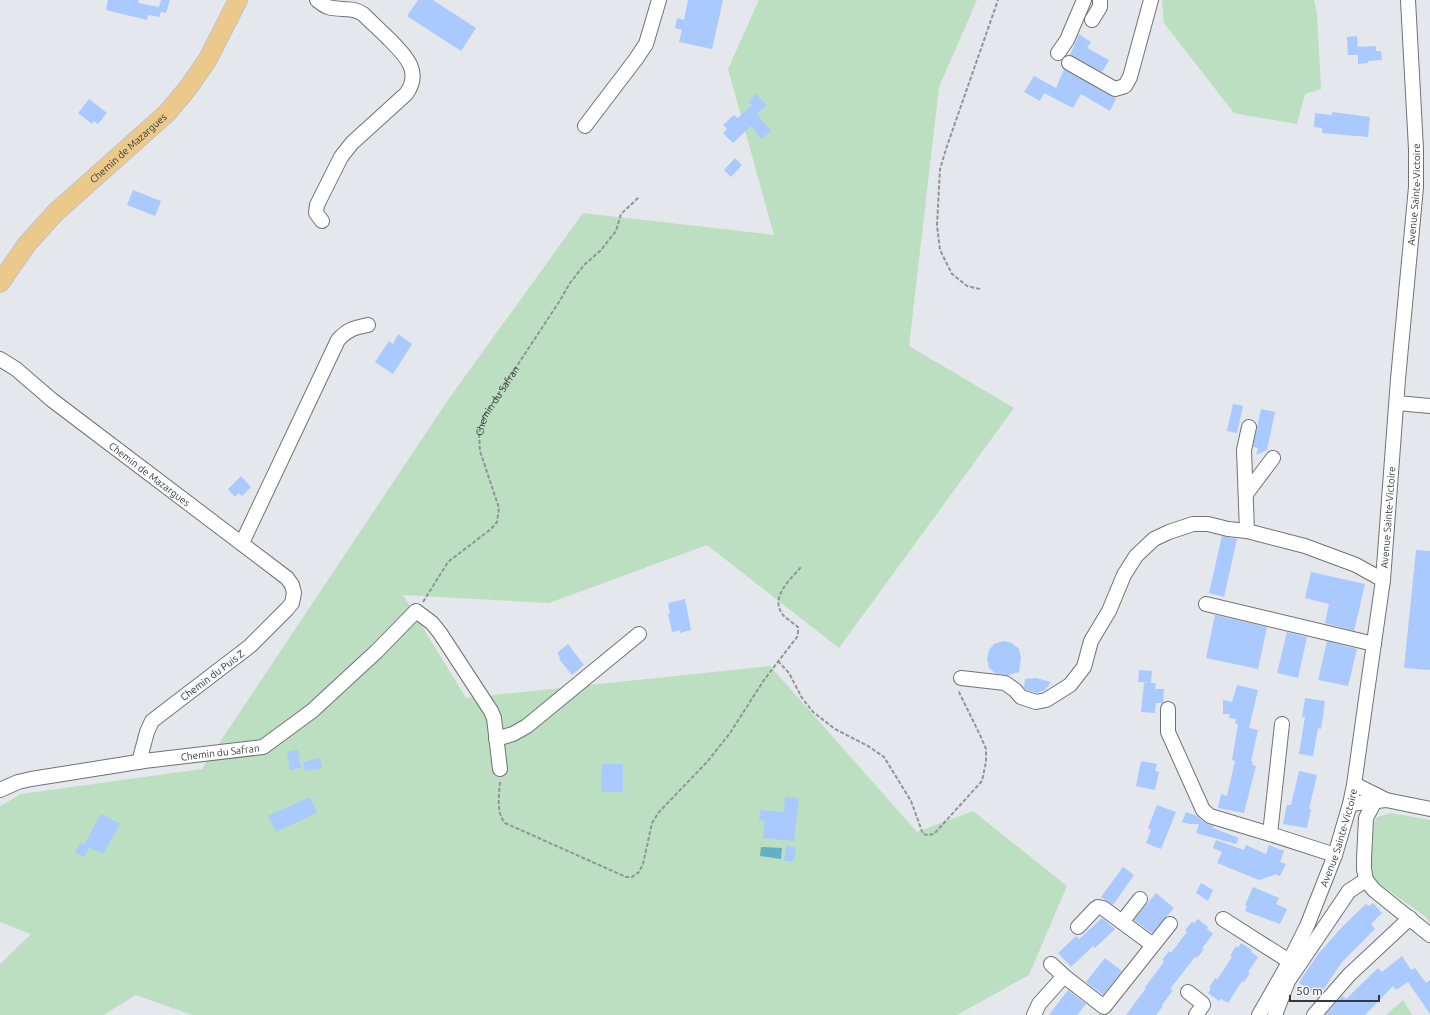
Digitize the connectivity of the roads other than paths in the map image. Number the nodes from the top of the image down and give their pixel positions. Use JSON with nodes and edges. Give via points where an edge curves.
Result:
{"nodes":[{"id":1,"x":238,"y":0,"type":"edge"},
{"id":2,"x":317,"y":0,"type":"edge"},
{"id":3,"x":659,"y":0,"type":"edge"},
{"id":4,"x":1084,"y":0,"type":"edge"},
{"id":5,"x":1100,"y":0,"type":"edge"},
{"id":6,"x":1151,"y":0,"type":"edge"},
{"id":7,"x":1408,"y":0,"type":"edge"},
{"id":8,"x":1092,"y":20,"type":"dead end"},
{"id":9,"x":1058,"y":53,"type":"dead end"},
{"id":10,"x":1069,"y":63,"type":"dead end"},
{"id":11,"x":585,"y":126,"type":"dead end"},
{"id":12,"x":322,"y":221,"type":"dead end"},
{"id":13,"x":0,"y":283,"type":"edge"},
{"id":14,"x":368,"y":325,"type":"dead end"},
{"id":15,"x":0,"y":359,"type":"edge"},
{"id":16,"x":1396,"y":403,"type":"junction"},
{"id":17,"x":1430,"y":406,"type":"edge"},
{"id":18,"x":1248,"y":427,"type":"dead end"},
{"id":19,"x":1273,"y":458,"type":"dead end"},
{"id":20,"x":1246,"y":494,"type":"junction"},
{"id":21,"x":1247,"y":531,"type":"junction"},
{"id":22,"x":242,"y":543,"type":"junction"},
{"id":23,"x":1383,"y":580,"type":"junction"},
{"id":24,"x":294,"y":593,"type":"joint"},
{"id":25,"x":1206,"y":604,"type":"dead end"},
{"id":26,"x":639,"y":634,"type":"dead end"},
{"id":27,"x":1374,"y":644,"type":"junction"},
{"id":28,"x":961,"y":678,"type":"road end"},
{"id":29,"x":1168,"y":709,"type":"dead end"},
{"id":30,"x":1282,"y":724,"type":"dead end"},
{"id":31,"x":496,"y":739,"type":"junction"},
{"id":32,"x":139,"y":762,"type":"junction"},
{"id":33,"x":500,"y":769,"type":"road end"},
{"id":34,"x":1354,"y":785,"type":"junction"},
{"id":35,"x":0,"y":790,"type":"edge"},
{"id":36,"x":1379,"y":799,"type":"junction"},
{"id":37,"x":1350,"y":804,"type":"junction"},
{"id":38,"x":1430,"y":809,"type":"edge"},
{"id":39,"x":1270,"y":834,"type":"junction"},
{"id":40,"x":1335,"y":855,"type":"junction"},
{"id":41,"x":1366,"y":880,"type":"junction"},
{"id":42,"x":1140,"y":899,"type":"dead end"},
{"id":43,"x":1410,"y":918,"type":"junction"},
{"id":44,"x":1223,"y":919,"type":"dead end"},
{"id":45,"x":1122,"y":922,"type":"junction"},
{"id":46,"x":1170,"y":924,"type":"dead end"},
{"id":47,"x":1078,"y":927,"type":"dead end"},
{"id":48,"x":1430,"y":935,"type":"edge"},
{"id":49,"x":1153,"y":945,"type":"junction"},
{"id":50,"x":1289,"y":961,"type":"junction"},
{"id":51,"x":1052,"y":964,"type":"dead end"},
{"id":52,"x":1064,"y":976,"type":"junction"},
{"id":53,"x":1188,"y":992,"type":"dead end"},
{"id":54,"x":1100,"y":1011,"type":"edge"},
{"id":55,"x":1034,"y":1015,"type":"edge"},
{"id":56,"x":1196,"y":1015,"type":"edge"},
{"id":57,"x":1260,"y":1015,"type":"edge"},
{"id":58,"x":1275,"y":1015,"type":"edge"},
{"id":59,"x":1314,"y":1015,"type":"edge"}],
"edges":[{"from":1,"to":13,"type":"main road","name":"Chemin de Mazargues","via":[[208,59],[167,113],[55,213],[27,244]]},
{"from":2,"to":12,"type":"street","via":[[328,7],[359,10],[406,56],[413,79],[406,94],[352,143],[341,157],[317,205],[316,213]]},
{"from":3,"to":11,"type":"street","via":[[646,44]]},
{"from":4,"to":9,"type":"street"},
{"from":5,"to":8,"type":"street","via":[[1100,7]]},
{"from":6,"to":10,"type":"street","via":[[1125,86],[1115,89]]},
{"from":7,"to":16,"type":"street","name":"Avenue Sainte-Victoire","via":[[1416,187]]},
{"from":14,"to":22,"type":"street","via":[[351,329],[338,340]]},
{"from":15,"to":22,"type":"street","name":"Chemin de Mazargues"},
{"from":16,"to":17,"type":"street"},
{"from":16,"to":23,"type":"street","name":"Avenue Sainte-Victoire"},
{"from":18,"to":20,"type":"street","via":[[1244,450]]},
{"from":19,"to":20,"type":"street"},
{"from":20,"to":21,"type":"street"},
{"from":21,"to":23,"type":"street","via":[[1305,546],[1356,565]]},
{"from":21,"to":28,"type":"street","via":[[1193,524],[1154,539],[1136,556],[1124,575],[1109,610],[1091,641],[1084,667],[1070,685],[1046,700],[1036,702],[1021,697],[1004,683]]},
{"from":22,"to":24,"type":"street","name":"Chemin de Mazargues","via":[[287,578]]},
{"from":23,"to":27,"type":"street","name":"Avenue Sainte-Victoire"},
{"from":24,"to":32,"type":"street","name":"Chemin du Puis Z","via":[[292,603],[250,646],[152,722]]},
{"from":25,"to":27,"type":"street"},
{"from":26,"to":31,"type":"street","via":[[527,726]]},
{"from":27,"to":34,"type":"street","name":"Avenue Sainte-Victoire"},
{"from":29,"to":39,"type":"street","via":[[1168,732],[1203,810],[1210,816]]},
{"from":30,"to":39,"type":"street"},
{"from":31,"to":32,"type":"street","name":"Chemin du Safran","via":[[491,711],[440,633],[416,611],[312,711],[263,747]]},
{"from":31,"to":33,"type":"street"},
{"from":32,"to":35,"type":"street","name":"Chemin du Safran","via":[[31,779]]},
{"from":34,"to":36,"type":"street"},
{"from":34,"to":37,"type":"street","name":"Avenue Sainte-Victoire"},
{"from":36,"to":37,"type":"street"},
{"from":36,"to":38,"type":"street"},
{"from":36,"to":41,"type":"street","via":[[1366,818]]},
{"from":37,"to":40,"type":"street","name":"Avenue Sainte-Victoire"},
{"from":39,"to":40,"type":"street"},
{"from":40,"to":50,"type":"street","name":"Avenue Sainte-Victoire","via":[[1307,926]]},
{"from":41,"to":43,"type":"street","via":[[1374,890]]},
{"from":41,"to":58,"type":"street","via":[[1349,891],[1288,981]]},
{"from":42,"to":45,"type":"street"},
{"from":43,"to":48,"type":"street"},
{"from":43,"to":59,"type":"street","via":[[1349,975]]},
{"from":44,"to":50,"type":"street"},
{"from":45,"to":47,"type":"street","via":[[1098,907]]},
{"from":45,"to":49,"type":"street"},
{"from":46,"to":49,"type":"street"},
{"from":49,"to":54,"type":"street"},
{"from":50,"to":57,"type":"street","name":"Avenue Sainte-Victoire"},
{"from":51,"to":52,"type":"street"},
{"from":52,"to":54,"type":"street"},
{"from":52,"to":55,"type":"street","via":[[1039,1004]]},
{"from":53,"to":56,"type":"street","via":[[1203,1005]]}]}
